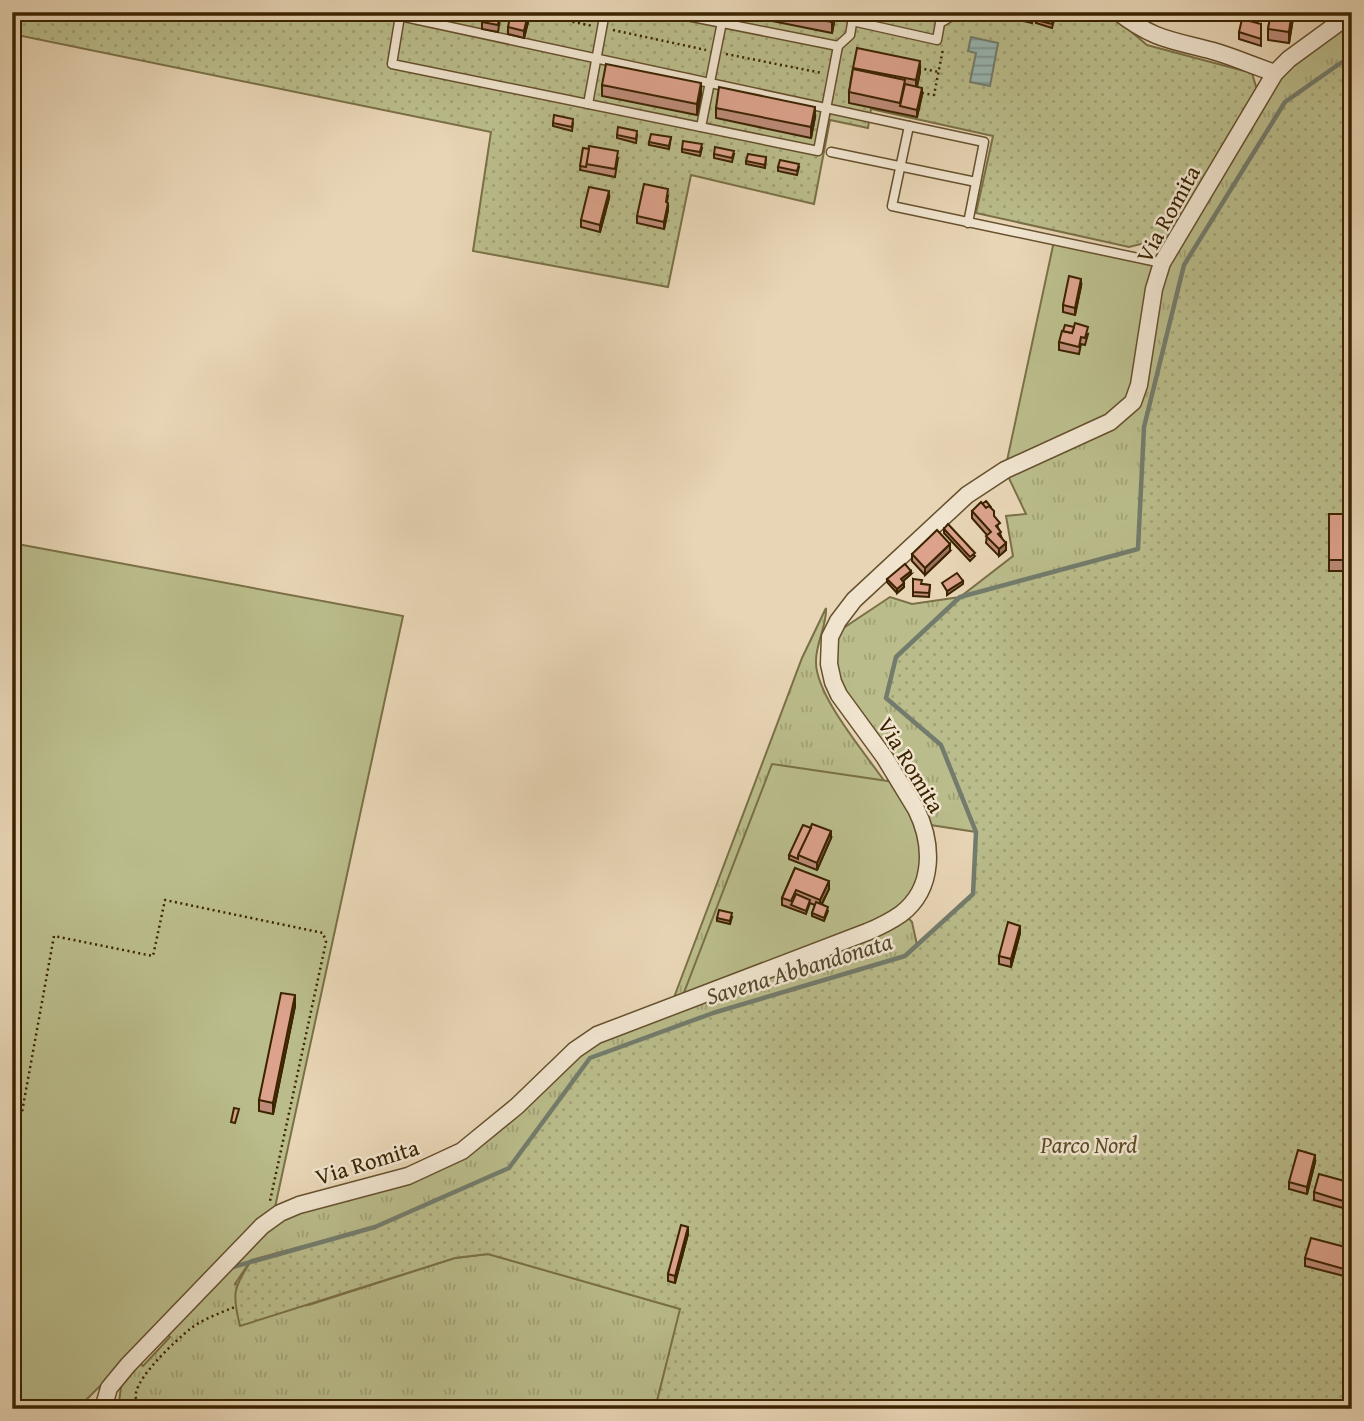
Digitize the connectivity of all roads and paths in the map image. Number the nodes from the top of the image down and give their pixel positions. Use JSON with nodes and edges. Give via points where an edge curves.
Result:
{"nodes":[{"id":1,"x":524,"y":12,"type":"edge"},
{"id":2,"x":606,"y":12,"type":"edge"},
{"id":3,"x":667,"y":12,"type":"edge"},
{"id":4,"x":724,"y":12,"type":"edge"},
{"id":5,"x":951,"y":12,"type":"edge"},
{"id":6,"x":1118,"y":12,"type":"edge"},
{"id":7,"x":1352,"y":13,"type":"edge"},
{"id":8,"x":401,"y":14,"type":"edge"},
{"id":9,"x":853,"y":17,"type":"edge"},
{"id":10,"x":722,"y":23,"type":"junction"},
{"id":11,"x":602,"y":28,"type":"junction"},
{"id":12,"x":937,"y":40,"type":"junction"},
{"id":13,"x":838,"y":47,"type":"junction"},
{"id":14,"x":716,"y":52,"type":"junction"},
{"id":15,"x":597,"y":59,"type":"junction"},
{"id":16,"x":913,"y":67,"type":"edge"},
{"id":17,"x":939,"y":72,"type":"junction"},
{"id":18,"x":1275,"y":73,"type":"junction"},
{"id":19,"x":833,"y":75,"type":"junction"},
{"id":20,"x":710,"y":83,"type":"junction"},
{"id":21,"x":922,"y":93,"type":"edge"},
{"id":22,"x":588,"y":104,"type":"junction"},
{"id":23,"x":827,"y":109,"type":"junction"},
{"id":24,"x":909,"y":126,"type":"junction"},
{"id":25,"x":701,"y":127,"type":"junction"},
{"id":26,"x":831,"y":152,"type":"dead end"},
{"id":27,"x":901,"y":166,"type":"junction"},
{"id":28,"x":976,"y":182,"type":"junction"},
{"id":29,"x":968,"y":223,"type":"junction"},
{"id":30,"x":1162,"y":263,"type":"junction"},
{"id":31,"x":12,"y":1110,"type":"edge"},
{"id":32,"x":270,"y":1201,"type":"dead end"},
{"id":33,"x":235,"y":1307,"type":"dead end"},
{"id":34,"x":100,"y":1407,"type":"edge"},
{"id":35,"x":139,"y":1407,"type":"edge"},
{"id":36,"x":132,"y":1409,"type":"edge"}],
"edges":[{"from":1,"to":11,"type":"path"},
{"from":2,"to":11,"type":"lane"},
{"from":3,"to":10,"type":"lane"},
{"from":4,"to":10,"type":"lane"},
{"from":5,"to":12,"type":"lane","via":[[940,23]]},
{"from":6,"to":18,"type":"street","via":[[1160,38]]},
{"from":7,"to":18,"type":"street","name":"Via Romita"},
{"from":8,"to":15,"type":"lane"},
{"from":8,"to":22,"type":"lane","via":[[392,64]]},
{"from":9,"to":12,"type":"lane"},
{"from":9,"to":13,"type":"lane","via":[[850,35]]},
{"from":10,"to":13,"type":"lane"},
{"from":10,"to":14,"type":"lane"},
{"from":11,"to":14,"type":"path"},
{"from":11,"to":15,"type":"lane"},
{"from":12,"to":17,"type":"path","via":[[945,42]]},
{"from":13,"to":19,"type":"lane"},
{"from":14,"to":19,"type":"path"},
{"from":14,"to":20,"type":"lane"},
{"from":15,"to":20,"type":"lane"},
{"from":15,"to":22,"type":"lane"},
{"from":16,"to":17,"type":"path"},
{"from":17,"to":21,"type":"path","via":[[934,95]]},
{"from":18,"to":30,"type":"street","name":"Via Romita"},
{"from":19,"to":23,"type":"lane"},
{"from":20,"to":23,"type":"lane"},
{"from":20,"to":25,"type":"lane"},
{"from":22,"to":25,"type":"lane"},
{"from":23,"to":24,"type":"lane"},
{"from":23,"to":25,"type":"lane","via":[[818,151]]},
{"from":24,"to":27,"type":"lane"},
{"from":24,"to":28,"type":"lane","via":[[984,142]]},
{"from":26,"to":27,"type":"lane"},
{"from":27,"to":28,"type":"lane"},
{"from":27,"to":29,"type":"lane","via":[[892,205]]},
{"from":28,"to":29,"type":"lane"},
{"from":29,"to":30,"type":"lane"},
{"from":30,"to":34,"type":"street","name":"Via Romita","via":[[1133,402],[1110,422],[1005,470],[967,495],[854,600],[830,637],[829,664],[839,695],[890,766],[924,824],[927,870],[922,886],[903,912],[867,932],[597,1035],[486,1133],[436,1165],[280,1213],[254,1234],[128,1365]]},
{"from":31,"to":32,"type":"path","via":[[22,1112],[54,936],[153,956],[165,900],[323,933],[326,942]]},
{"from":33,"to":35,"type":"path","via":[[189,1330],[153,1366],[138,1385]]},
{"from":35,"to":36,"type":"path"}]}
